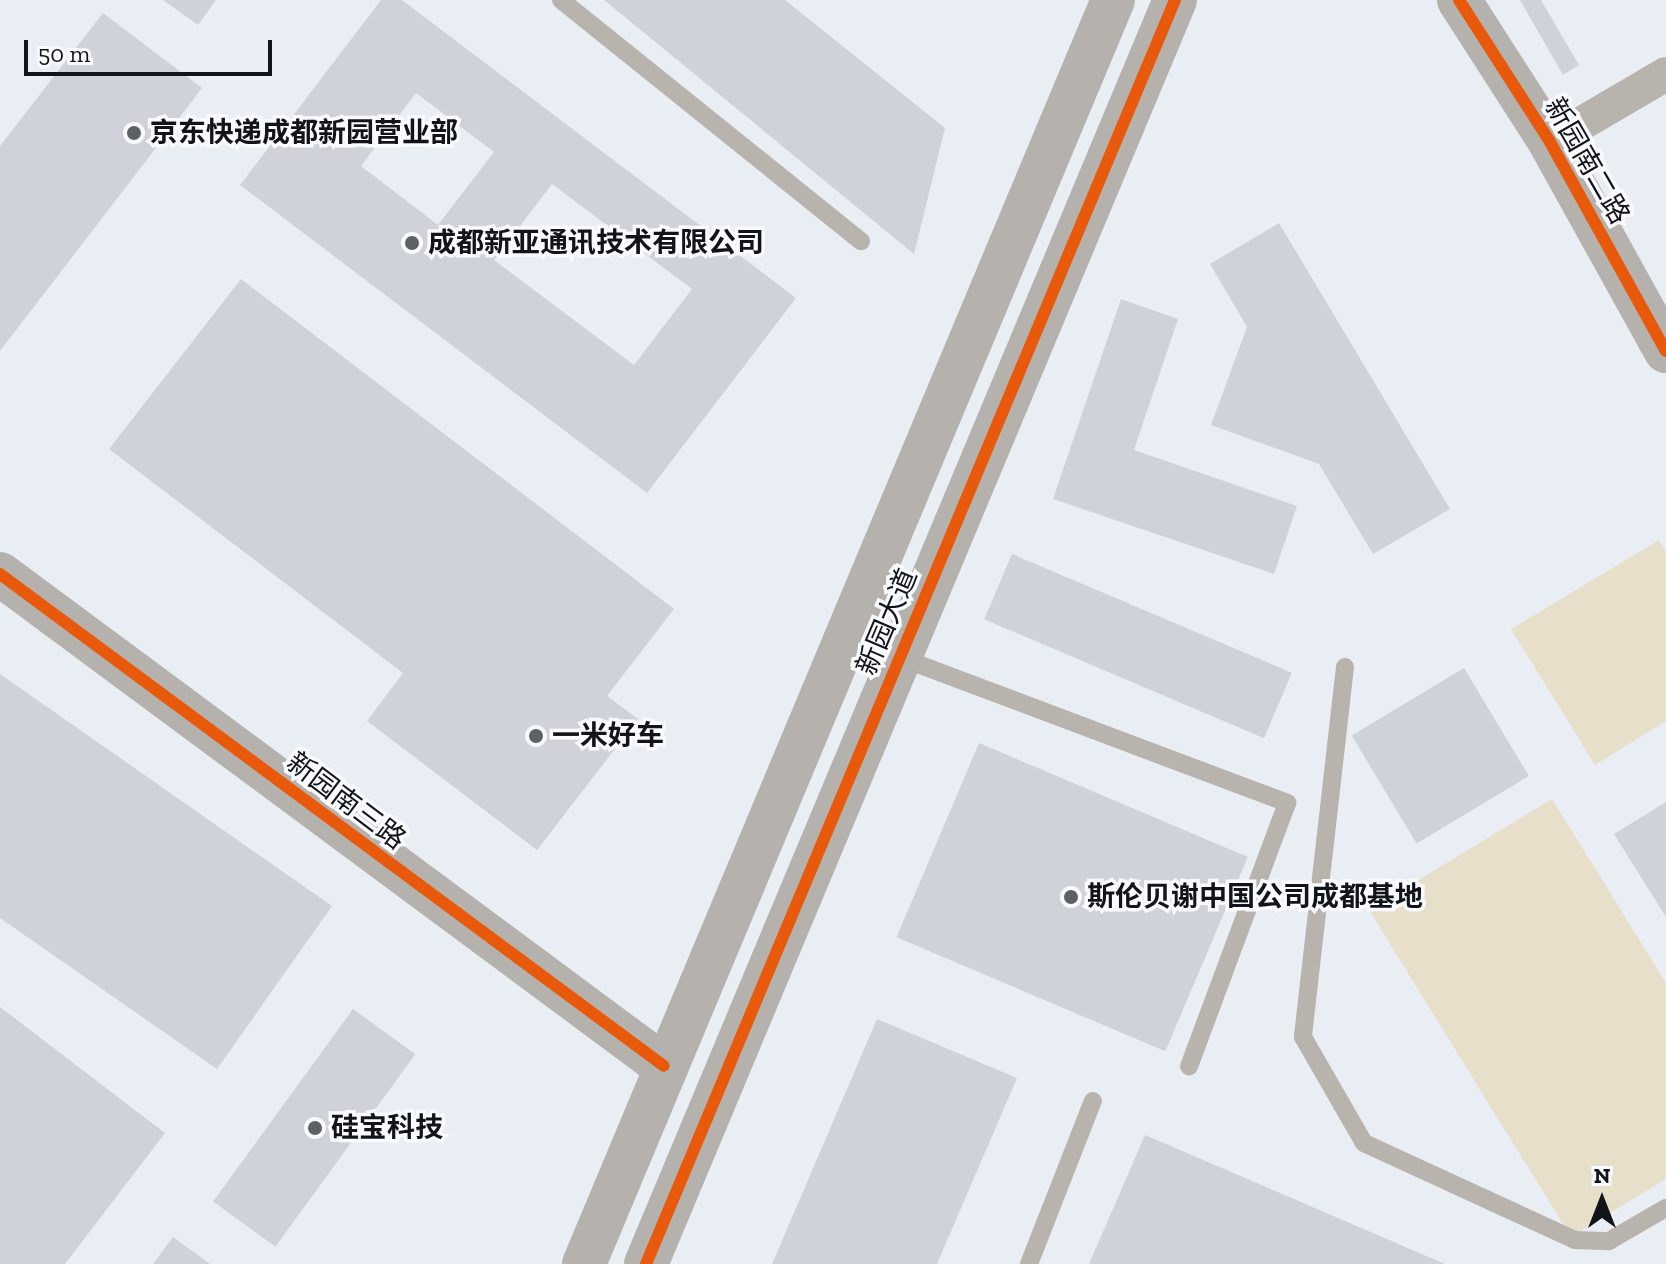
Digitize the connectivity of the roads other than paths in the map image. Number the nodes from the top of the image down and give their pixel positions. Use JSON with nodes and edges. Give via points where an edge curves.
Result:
{"nodes":[{"id":1,"x":561,"y":0,"type":"edge"},
{"id":2,"x":1113,"y":0,"type":"edge"},
{"id":3,"x":1175,"y":0,"type":"edge"},
{"id":4,"x":1459,"y":0,"type":"edge"},
{"id":5,"x":1666,"y":74,"type":"edge"},
{"id":6,"x":1550,"y":142,"type":"junction"},
{"id":7,"x":861,"y":241,"type":"dead end"},
{"id":8,"x":1666,"y":351,"type":"edge"},
{"id":9,"x":0,"y":574,"type":"edge"},
{"id":10,"x":899,"y":657,"type":"junction"},
{"id":11,"x":1345,"y":667,"type":"dead end"},
{"id":12,"x":664,"y":1066,"type":"junction"},
{"id":13,"x":1189,"y":1066,"type":"dead end"},
{"id":14,"x":1093,"y":1101,"type":"dead end"},
{"id":15,"x":1666,"y":1208,"type":"edge"},
{"id":16,"x":584,"y":1264,"type":"edge"},
{"id":17,"x":646,"y":1264,"type":"edge"},
{"id":18,"x":1029,"y":1264,"type":"edge"}],
"edges":[{"from":1,"to":7,"type":"lane"},
{"from":2,"to":12,"type":"street","name":"新园大道"},
{"from":3,"to":10,"type":"street","name":"新园大道"},
{"from":4,"to":6,"type":"street","name":"新园南二路"},
{"from":5,"to":6,"type":"street"},
{"from":6,"to":8,"type":"street","name":"新园南二路"},
{"from":9,"to":12,"type":"street","name":"新园南三路"},
{"from":10,"to":13,"type":"lane","via":[[1287,803]]},
{"from":10,"to":17,"type":"street","name":"新园大道"},
{"from":11,"to":15,"type":"lane","via":[[1303,1037],[1364,1143],[1575,1240],[1609,1241]]},
{"from":12,"to":16,"type":"street","name":"新园大道"},
{"from":14,"to":18,"type":"lane"}]}
